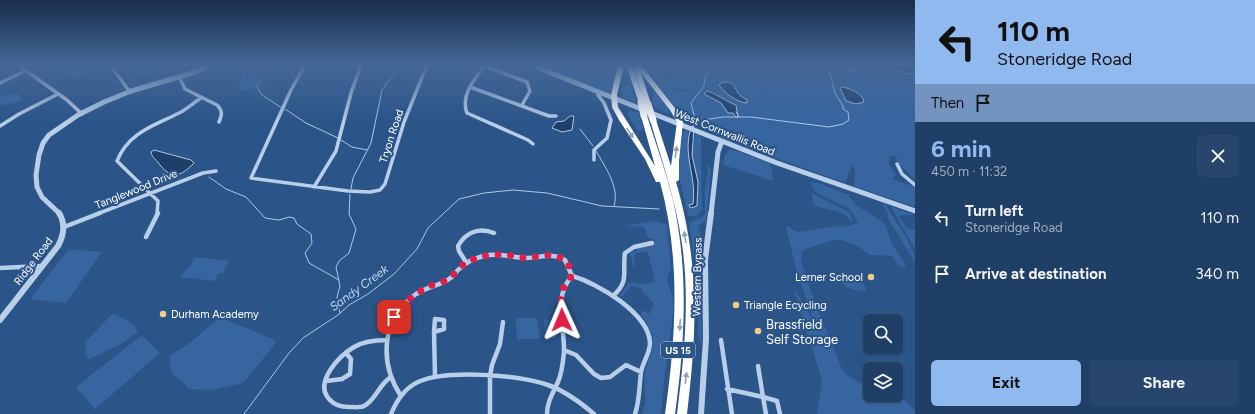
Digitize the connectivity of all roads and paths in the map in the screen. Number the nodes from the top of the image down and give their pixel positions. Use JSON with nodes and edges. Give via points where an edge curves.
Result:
{"nodes":[{"id":1,"x":44,"y":84,"type":"edge"},
{"id":2,"x":124,"y":84,"type":"edge"},
{"id":3,"x":154,"y":84,"type":"edge"},
{"id":4,"x":183,"y":84,"type":"edge"},
{"id":5,"x":294,"y":84,"type":"edge"},
{"id":6,"x":354,"y":84,"type":"edge"},
{"id":7,"x":419,"y":84,"type":"edge"},
{"id":8,"x":472,"y":84,"type":"edge"},
{"id":9,"x":529,"y":84,"type":"edge"},
{"id":10,"x":579,"y":84,"type":"edge"},
{"id":11,"x":617,"y":84,"type":"edge"},
{"id":12,"x":635,"y":84,"type":"edge"},
{"id":13,"x":642,"y":84,"type":"edge"},
{"id":14,"x":653,"y":84,"type":"edge"},
{"id":15,"x":470,"y":87,"type":"junction"},
{"id":16,"x":130,"y":92,"type":"junction"},
{"id":17,"x":600,"y":93,"type":"junction"},
{"id":18,"x":58,"y":94,"type":"junction"},
{"id":19,"x":201,"y":98,"type":"junction"},
{"id":20,"x":614,"y":98,"type":"junction"},
{"id":21,"x":522,"y":105,"type":"junction"},
{"id":22,"x":82,"y":114,"type":"junction"},
{"id":23,"x":556,"y":116,"type":"dead end"},
{"id":24,"x":219,"y":122,"type":"dead end"},
{"id":25,"x":0,"y":126,"type":"edge"},
{"id":26,"x":684,"y":126,"type":"junction"},
{"id":27,"x":722,"y":141,"type":"junction"},
{"id":28,"x":533,"y":144,"type":"dead end"},
{"id":29,"x":594,"y":160,"type":"dead end"},
{"id":30,"x":897,"y":164,"type":"dead end"},
{"id":31,"x":216,"y":171,"type":"dead end"},
{"id":32,"x":915,"y":185,"type":"edge"},
{"id":33,"x":314,"y":187,"type":"junction"},
{"id":34,"x":151,"y":193,"type":"junction"},
{"id":35,"x":668,"y":198,"type":"junction"},
{"id":36,"x":679,"y":206,"type":"junction"},
{"id":37,"x":915,"y":210,"type":"edge"},
{"id":38,"x":64,"y":227,"type":"junction"},
{"id":39,"x":494,"y":233,"type":"dead end"},
{"id":40,"x":146,"y":237,"type":"dead end"},
{"id":41,"x":652,"y":243,"type":"dead end"},
{"id":42,"x":466,"y":262,"type":"junction"},
{"id":43,"x":42,"y":266,"type":"junction"},
{"id":44,"x":0,"y":268,"type":"edge"},
{"id":45,"x":572,"y":276,"type":"junction"},
{"id":46,"x":613,"y":296,"type":"junction"},
{"id":47,"x":0,"y":320,"type":"edge"},
{"id":48,"x":503,"y":322,"type":"dead end"},
{"id":49,"x":434,"y":332,"type":"dead end"},
{"id":50,"x":387,"y":340,"type":"junction"},
{"id":51,"x":721,"y":340,"type":"dead end"},
{"id":52,"x":564,"y":350,"type":"junction"},
{"id":53,"x":346,"y":353,"type":"junction"},
{"id":54,"x":758,"y":366,"type":"dead end"},
{"id":55,"x":641,"y":372,"type":"junction"},
{"id":56,"x":490,"y":376,"type":"junction"},
{"id":57,"x":391,"y":377,"type":"junction"},
{"id":58,"x":435,"y":377,"type":"junction"},
{"id":59,"x":326,"y":381,"type":"junction"},
{"id":60,"x":555,"y":388,"type":"junction"},
{"id":61,"x":728,"y":389,"type":"junction"},
{"id":62,"x":401,"y":396,"type":"junction"},
{"id":63,"x":763,"y":397,"type":"junction"},
{"id":64,"x":391,"y":414,"type":"edge"},
{"id":65,"x":490,"y":414,"type":"edge"},
{"id":66,"x":547,"y":414,"type":"edge"},
{"id":67,"x":594,"y":414,"type":"edge"},
{"id":68,"x":636,"y":414,"type":"edge"},
{"id":69,"x":670,"y":414,"type":"edge"},
{"id":70,"x":682,"y":414,"type":"edge"},
{"id":71,"x":701,"y":414,"type":"edge"},
{"id":72,"x":732,"y":414,"type":"edge"},
{"id":73,"x":766,"y":414,"type":"edge"},
{"id":74,"x":780,"y":414,"type":"edge"}],
"edges":[{"from":1,"to":18,"type":"street"},
{"from":2,"to":16,"type":"street"},
{"from":3,"to":16,"type":"street"},
{"from":4,"to":19,"type":"street","via":[[187,91]]},
{"from":5,"to":33,"type":"street","via":[[251,178]]},
{"from":6,"to":33,"type":"street","via":[[336,151]]},
{"from":7,"to":33,"type":"street","name":"Tryon Road","via":[[404,122],[385,184],[380,190],[357,192]]},
{"from":8,"to":15,"type":"street"},
{"from":9,"to":21,"type":"street","via":[[530,94]]},
{"from":10,"to":17,"type":"street","name":"West Cornwallis Road"},
{"from":11,"to":20,"type":"highway"},
{"from":12,"to":35,"type":"highway","number":"US 15","bridge":true},
{"from":13,"to":36,"type":"highway","number":"US 15","bridge":true},
{"from":14,"to":26,"type":"highway"},
{"from":15,"to":21,"type":"street"},
{"from":15,"to":28,"type":"street","via":[[464,106],[467,113]]},
{"from":16,"to":22,"type":"street"},
{"from":17,"to":20,"type":"street","name":"West Cornwallis Road"},
{"from":17,"to":29,"type":"street","via":[[598,95],[611,120],[607,138],[594,150]]},
{"from":18,"to":22,"type":"street"},
{"from":18,"to":25,"type":"street"},
{"from":19,"to":24,"type":"street","via":[[219,106],[222,110]]},
{"from":19,"to":34,"type":"street","via":[[179,114],[141,131],[118,154],[117,161]]},
{"from":20,"to":26,"type":"street","name":"West Cornwallis Road"},
{"from":20,"to":35,"type":"highway","one_way":true,"via":[[619,115],[648,158]]},
{"from":21,"to":23,"type":"street","via":[[549,116]]},
{"from":22,"to":38,"type":"street","via":[[50,134],[42,145],[39,160],[36,182],[38,191],[61,214]]},
{"from":26,"to":27,"type":"street","name":"West Cornwallis Road"},
{"from":36,"to":26,"type":"highway","one_way":true,"via":[[674,172]]},
{"from":27,"to":37,"type":"street","name":"West Cornwallis Road","via":[[776,163]]},
{"from":27,"to":71,"type":"street","name":"Western Bypass","via":[[705,260],[706,339]]},
{"from":30,"to":32,"type":"street","via":[[902,174]]},
{"from":31,"to":34,"type":"street","name":"Tanglewood Drive","via":[[203,172]]},
{"from":34,"to":38,"type":"street","name":"Tanglewood Drive"},
{"from":34,"to":40,"type":"street","via":[[158,201],[158,208]]},
{"from":35,"to":69,"type":"highway","number":"US 15","one_way":true,"via":[[678,253],[680,298],[679,340]]},
{"from":70,"to":36,"type":"highway","number":"US 15","one_way":true,"via":[[691,304],[688,255]]},
{"from":38,"to":43,"type":"street","name":"Ridge Road","via":[[61,241]]},
{"from":39,"to":42,"type":"street","via":[[482,230],[465,236],[458,249]]},
{"from":41,"to":46,"type":"street","via":[[634,247],[625,253],[624,284]]},
{"from":42,"to":45,"type":"street","via":[[492,254],[524,258],[555,255],[568,263]]},
{"from":42,"to":50,"type":"street","via":[[448,280],[427,287],[404,303],[394,317]]},
{"from":43,"to":44,"type":"street"},
{"from":43,"to":47,"type":"street","name":"Ridge Road"},
{"from":45,"to":46,"type":"street","via":[[588,280]]},
{"from":45,"to":52,"type":"street","via":[[566,283],[561,302]]},
{"from":46,"to":55,"type":"street","via":[[640,320],[647,332],[649,343]]},
{"from":48,"to":56,"type":"street","via":[[500,344]]},
{"from":49,"to":58,"type":"street"},
{"from":50,"to":53,"type":"street","via":[[359,345]]},
{"from":50,"to":57,"type":"street","via":[[386,356]]},
{"from":51,"to":61,"type":"street"},
{"from":52,"to":55,"type":"street","via":[[576,355],[601,378],[610,377],[626,366]]},
{"from":52,"to":60,"type":"street"},
{"from":53,"to":59,"type":"street","via":[[332,368]]},
{"from":53,"to":59,"type":"street","via":[[351,359],[350,374],[342,379]]},
{"from":54,"to":63,"type":"street"},
{"from":55,"to":68,"type":"street","via":[[640,398]]},
{"from":56,"to":58,"type":"street"},
{"from":56,"to":60,"type":"street","via":[[525,378]]},
{"from":56,"to":65,"type":"street"},
{"from":57,"to":59,"type":"street","via":[[381,383],[369,403],[345,411],[330,408],[324,390]]},
{"from":57,"to":62,"type":"street"},
{"from":58,"to":62,"type":"street","via":[[410,387]]},
{"from":60,"to":66,"type":"street"},
{"from":60,"to":67,"type":"street"},
{"from":61,"to":63,"type":"street"},
{"from":61,"to":72,"type":"street"},
{"from":62,"to":64,"type":"street"},
{"from":63,"to":73,"type":"street"},
{"from":63,"to":74,"type":"street","via":[[777,401]]}]}
